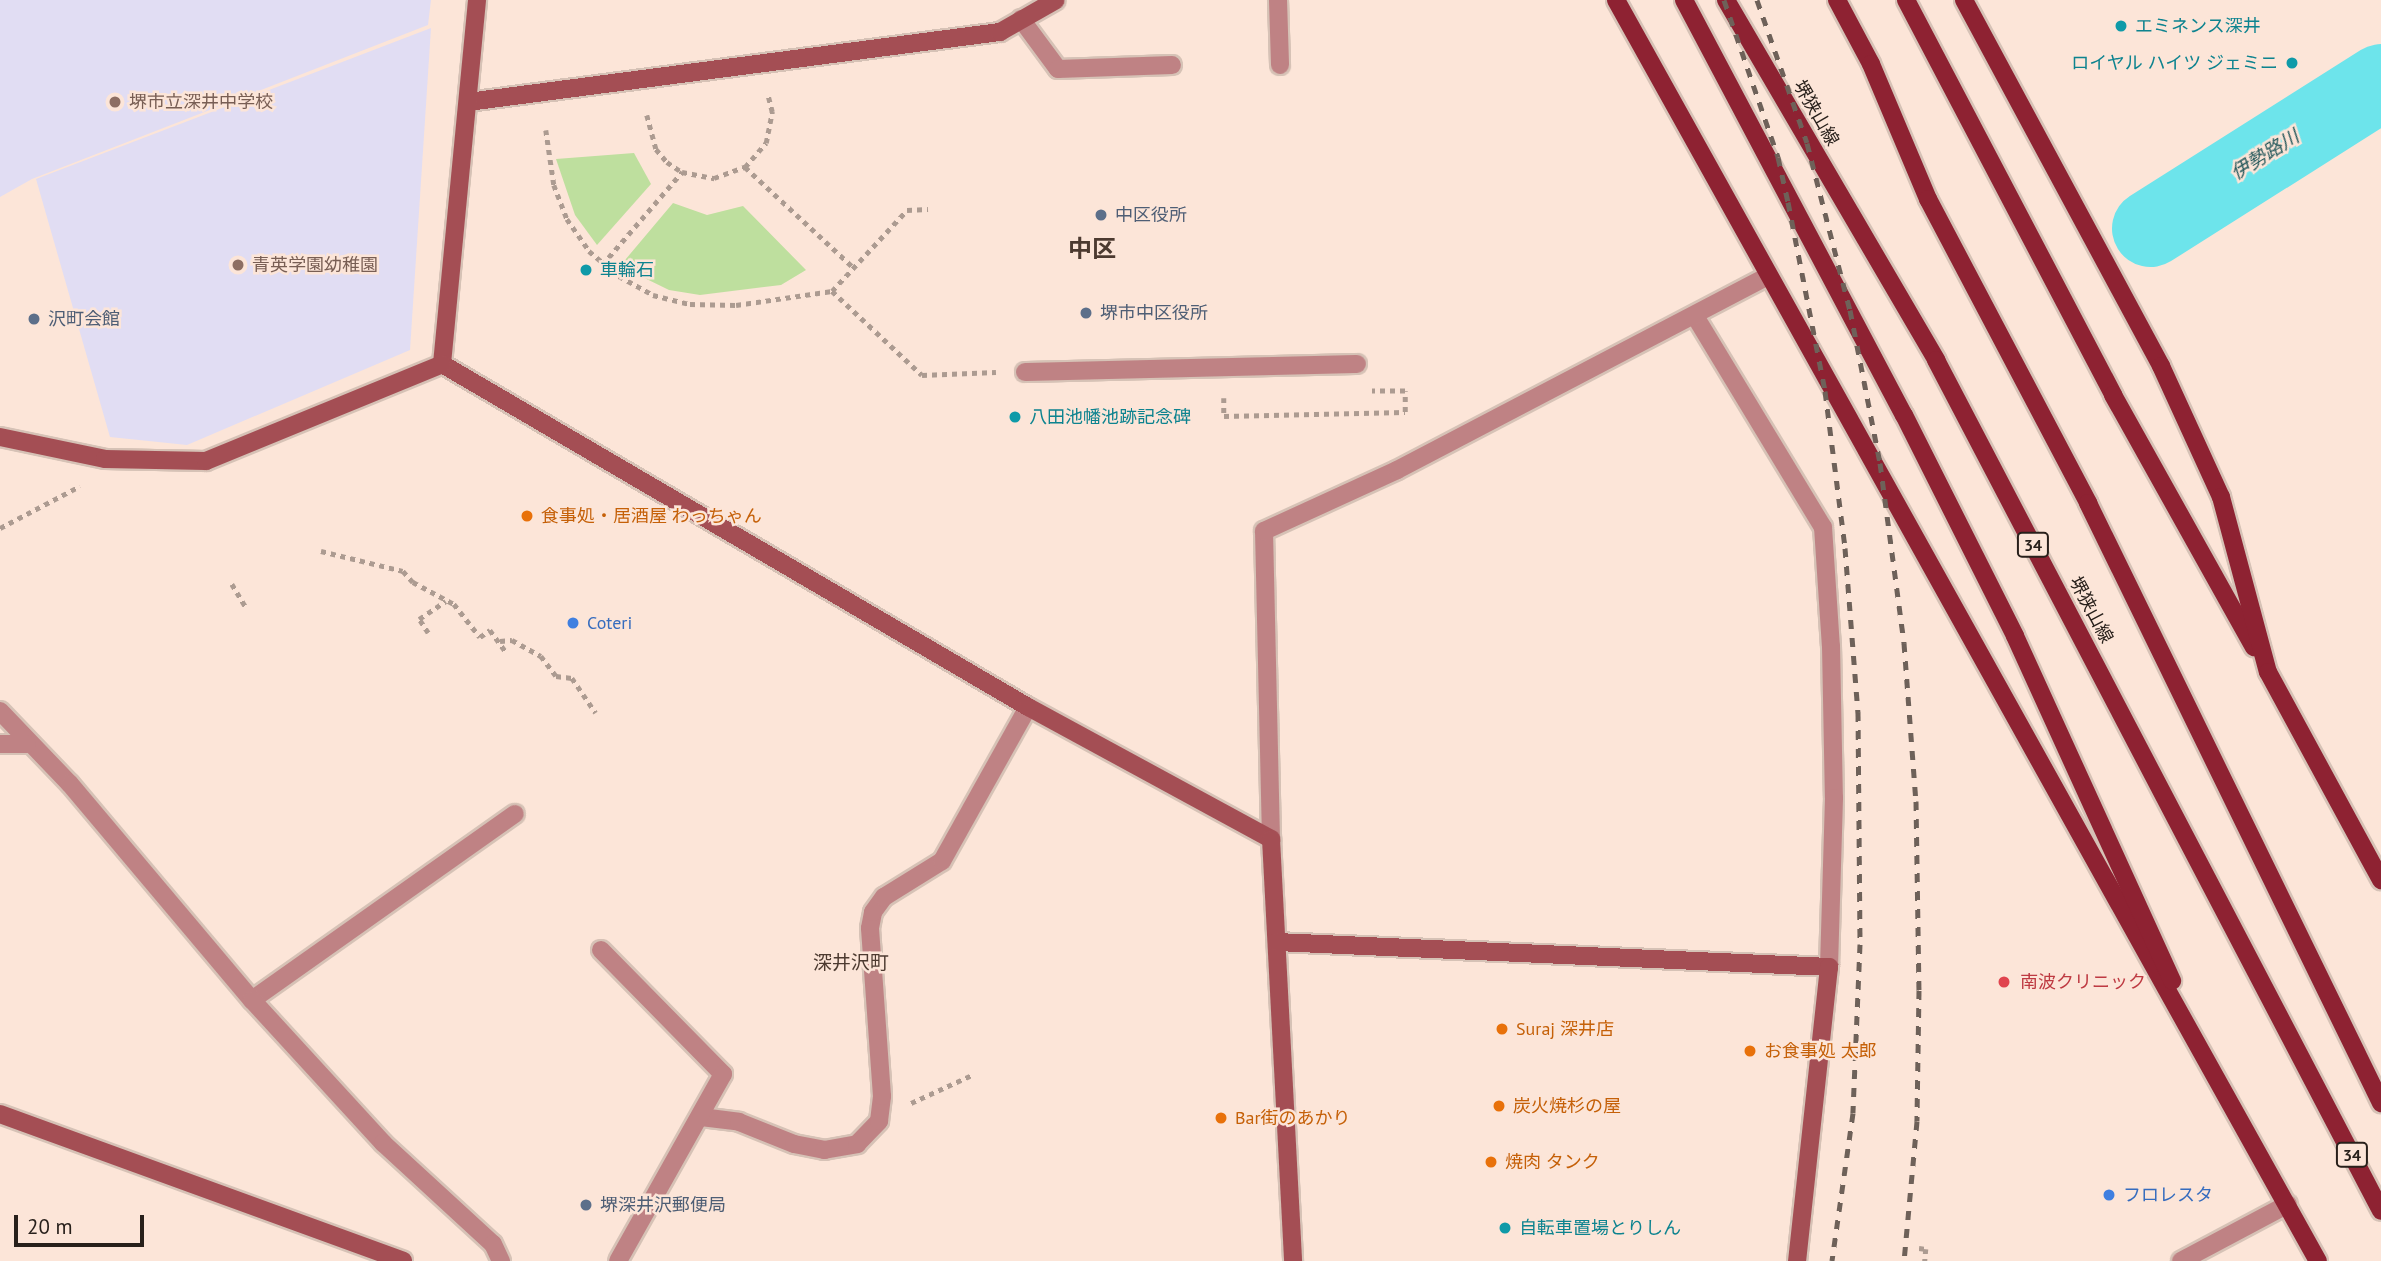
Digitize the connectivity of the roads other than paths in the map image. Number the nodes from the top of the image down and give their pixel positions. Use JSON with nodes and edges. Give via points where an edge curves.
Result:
{"nodes":[{"id":1,"x":477,"y":0,"type":"edge"},
{"id":2,"x":1056,"y":0,"type":"edge"},
{"id":3,"x":1278,"y":0,"type":"edge"},
{"id":4,"x":1616,"y":0,"type":"edge"},
{"id":5,"x":1684,"y":0,"type":"edge"},
{"id":6,"x":1726,"y":0,"type":"edge"},
{"id":7,"x":1837,"y":0,"type":"edge"},
{"id":8,"x":1906,"y":0,"type":"edge"},
{"id":9,"x":1964,"y":0,"type":"edge"},
{"id":10,"x":1021,"y":19,"type":"junction"},
{"id":11,"x":1172,"y":65,"type":"dead end"},
{"id":12,"x":1280,"y":65,"type":"dead end"},
{"id":13,"x":468,"y":102,"type":"junction"},
{"id":14,"x":1766,"y":277,"type":"junction"},
{"id":15,"x":1695,"y":316,"type":"junction"},
{"id":16,"x":442,"y":364,"type":"junction"},
{"id":17,"x":1357,"y":364,"type":"dead end"},
{"id":18,"x":1025,"y":372,"type":"road end"},
{"id":19,"x":0,"y":437,"type":"edge"},
{"id":20,"x":2269,"y":672,"type":"junction"},
{"id":21,"x":1028,"y":706,"type":"junction"},
{"id":22,"x":0,"y":711,"type":"edge"},
{"id":23,"x":0,"y":744,"type":"edge"},
{"id":24,"x":27,"y":744,"type":"junction"},
{"id":25,"x":515,"y":814,"type":"dead end"},
{"id":26,"x":1271,"y":839,"type":"junction"},
{"id":27,"x":2381,"y":880,"type":"edge"},
{"id":28,"x":1277,"y":942,"type":"junction"},
{"id":29,"x":601,"y":950,"type":"dead end"},
{"id":30,"x":1829,"y":967,"type":"junction"},
{"id":31,"x":252,"y":1000,"type":"junction"},
{"id":32,"x":2223,"y":1092,"type":"junction"},
{"id":33,"x":2381,"y":1103,"type":"edge"},
{"id":34,"x":0,"y":1114,"type":"edge"},
{"id":35,"x":702,"y":1117,"type":"junction"},
{"id":36,"x":2288,"y":1204,"type":"junction"},
{"id":37,"x":2381,"y":1211,"type":"edge"},
{"id":38,"x":403,"y":1261,"type":"edge"},
{"id":39,"x":501,"y":1261,"type":"edge"},
{"id":40,"x":618,"y":1261,"type":"edge"},
{"id":41,"x":1293,"y":1261,"type":"edge"},
{"id":42,"x":1797,"y":1261,"type":"edge"},
{"id":43,"x":2181,"y":1261,"type":"edge"},
{"id":44,"x":2318,"y":1261,"type":"edge"}],
"edges":[{"from":1,"to":13,"type":"street"},
{"from":2,"to":10,"type":"street"},
{"from":3,"to":12,"type":"street"},
{"from":4,"to":14,"type":"main road"},
{"from":5,"to":32,"type":"main road","via":[[1904,415],[2015,636]]},
{"from":6,"to":37,"type":"main road","name":"堺狭山線","number":"34","via":[[1936,360]]},
{"from":7,"to":33,"type":"main road","via":[[1871,64],[1928,199],[2088,503]]},
{"from":8,"to":20,"type":"main road","via":[[2113,395]]},
{"from":9,"to":20,"type":"main road","via":[[2161,366],[2221,497]]},
{"from":10,"to":11,"type":"street","via":[[1058,69]]},
{"from":10,"to":13,"type":"street","via":[[999,32]]},
{"from":13,"to":16,"type":"street"},
{"from":14,"to":15,"type":"street"},
{"from":14,"to":32,"type":"main road"},
{"from":15,"to":26,"type":"street","via":[[1397,470],[1264,531]]},
{"from":15,"to":30,"type":"street","via":[[1823,527],[1834,784]]},
{"from":16,"to":19,"type":"street","via":[[206,461],[105,459]]},
{"from":16,"to":21,"type":"street"},
{"from":17,"to":18,"type":"street"},
{"from":20,"to":27,"type":"main road"},
{"from":21,"to":26,"type":"street"},
{"from":21,"to":35,"type":"street","via":[[942,860],[884,897],[873,912],[870,928],[882,1116],[857,1144],[824,1150],[794,1144],[739,1122]]},
{"from":22,"to":24,"type":"street"},
{"from":23,"to":24,"type":"street"},
{"from":24,"to":31,"type":"street","via":[[70,784]]},
{"from":25,"to":31,"type":"street"},
{"from":26,"to":28,"type":"street"},
{"from":28,"to":30,"type":"street"},
{"from":28,"to":41,"type":"street"},
{"from":29,"to":35,"type":"street","via":[[723,1074]]},
{"from":30,"to":42,"type":"street"},
{"from":31,"to":39,"type":"street","via":[[383,1143],[493,1244]]},
{"from":32,"to":36,"type":"main road"},
{"from":34,"to":38,"type":"street"},
{"from":35,"to":40,"type":"street"},
{"from":36,"to":43,"type":"street"},
{"from":36,"to":44,"type":"main road"}]}
